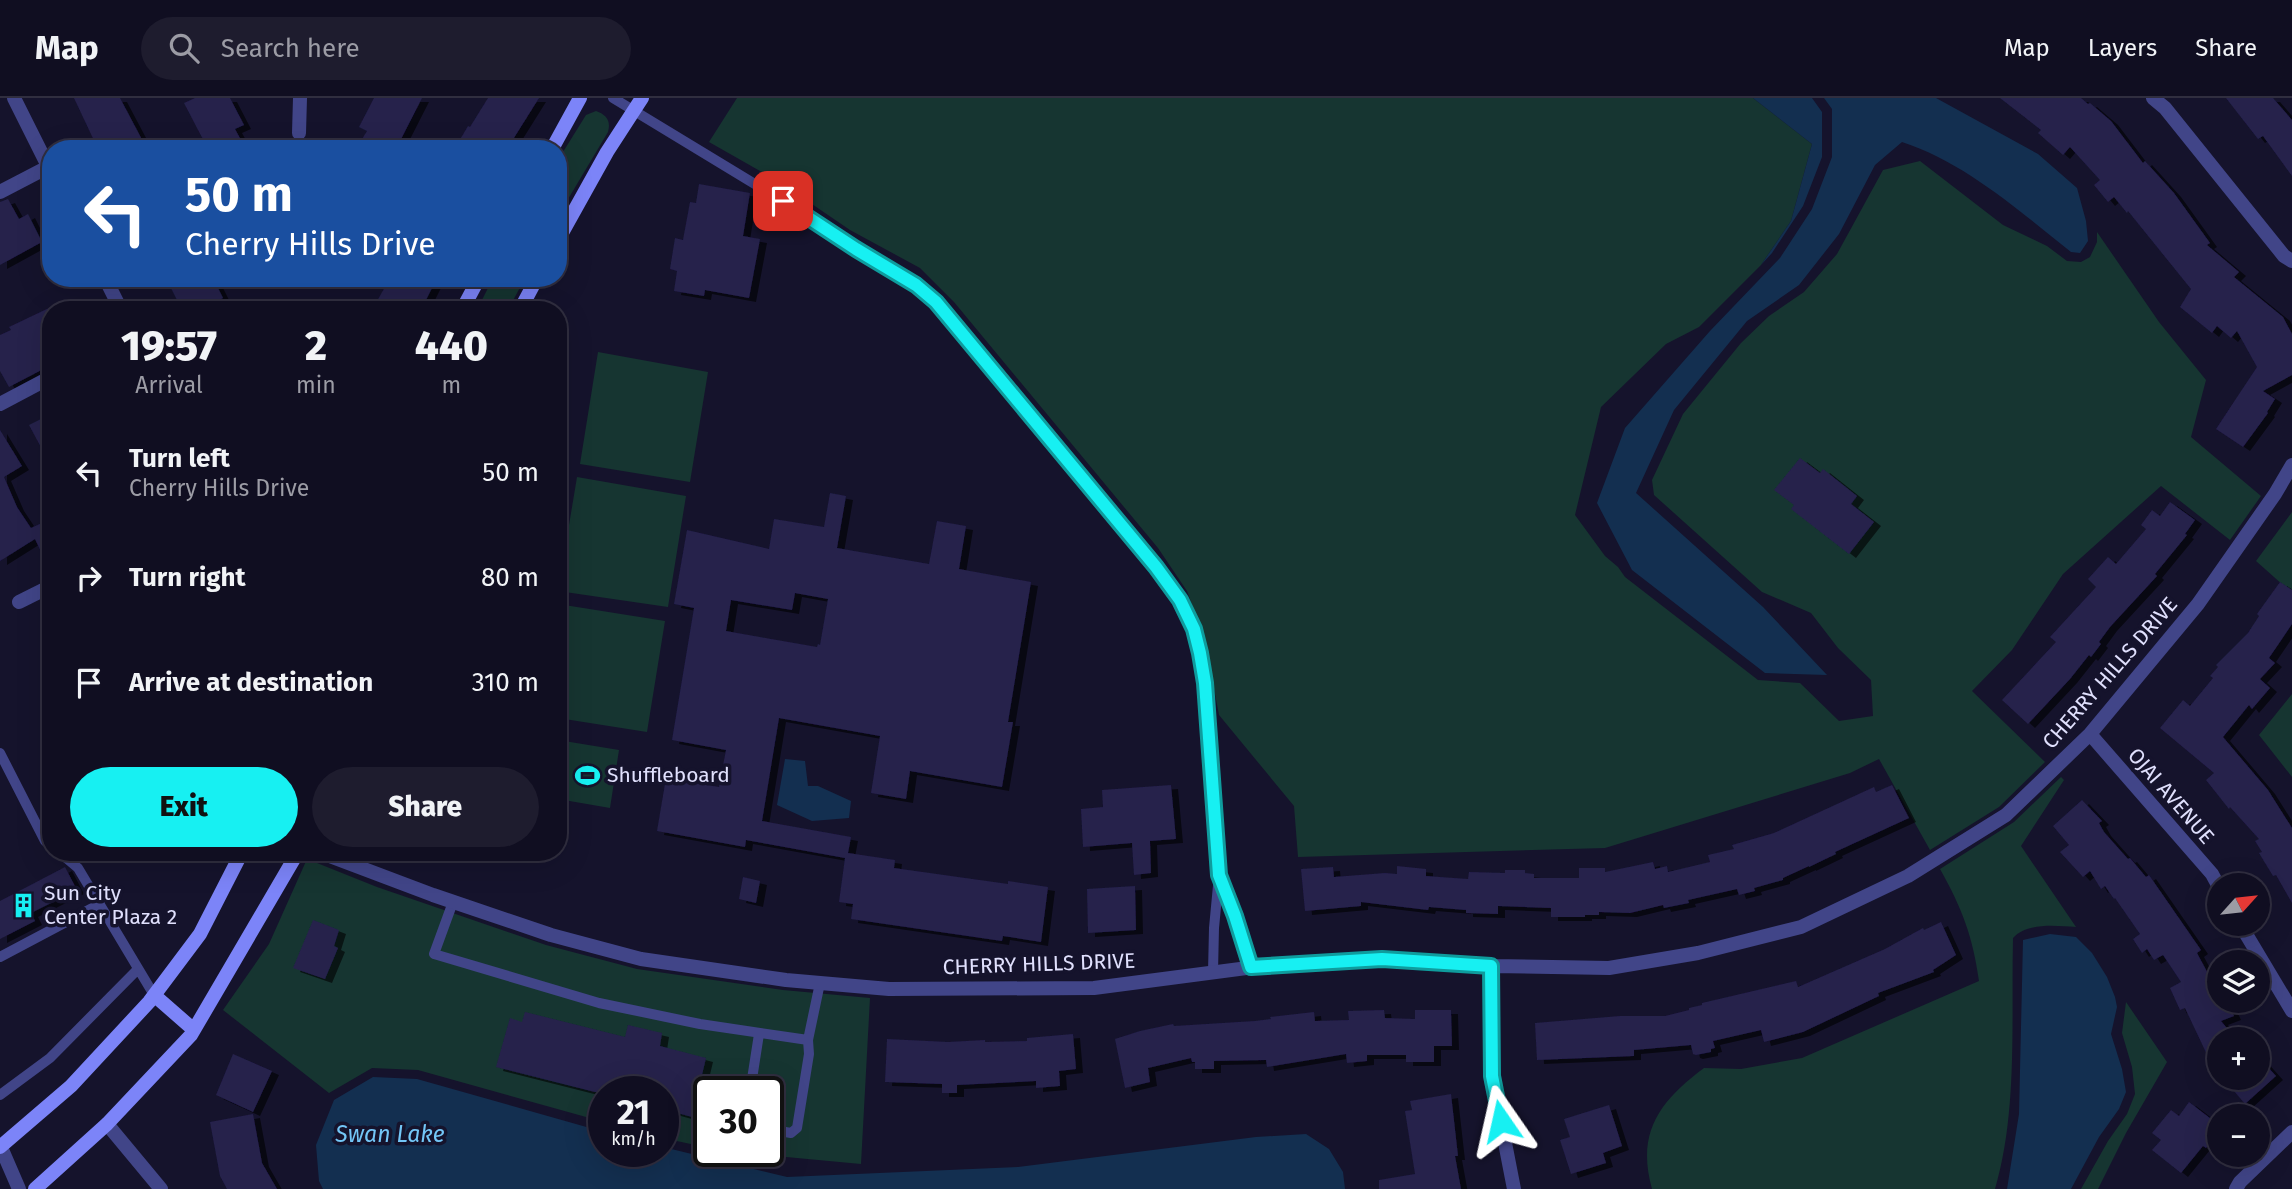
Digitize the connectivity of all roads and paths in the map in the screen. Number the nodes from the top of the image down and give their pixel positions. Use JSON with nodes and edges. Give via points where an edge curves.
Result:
{"nodes":[{"id":1,"x":14,"y":98,"type":"edge"},
{"id":2,"x":300,"y":98,"type":"edge"},
{"id":3,"x":580,"y":98,"type":"edge"},
{"id":4,"x":613,"y":98,"type":"edge"},
{"id":5,"x":642,"y":98,"type":"edge"},
{"id":6,"x":2153,"y":98,"type":"edge"},
{"id":7,"x":633,"y":112,"type":"junction"},
{"id":8,"x":299,"y":132,"type":"dead end"},
{"id":9,"x":557,"y":140,"type":"edge"},
{"id":10,"x":42,"y":154,"type":"edge"},
{"id":11,"x":42,"y":174,"type":"edge"},
{"id":12,"x":0,"y":192,"type":"edge"},
{"id":13,"x":567,"y":224,"type":"edge"},
{"id":14,"x":2292,"y":261,"type":"edge"},
{"id":15,"x":42,"y":382,"type":"edge"},
{"id":16,"x":0,"y":404,"type":"edge"},
{"id":17,"x":2292,"y":465,"type":"edge"},
{"id":18,"x":42,"y":590,"type":"edge"},
{"id":19,"x":19,"y":602,"type":"dead end"},
{"id":20,"x":2090,"y":734,"type":"junction"},
{"id":21,"x":0,"y":753,"type":"edge"},
{"id":22,"x":42,"y":835,"type":"edge"},
{"id":23,"x":70,"y":861,"type":"edge"},
{"id":24,"x":237,"y":861,"type":"edge"},
{"id":25,"x":293,"y":861,"type":"edge"},
{"id":26,"x":343,"y":861,"type":"edge"},
{"id":27,"x":2211,"y":873,"type":"edge"},
{"id":28,"x":1219,"y":875,"type":"junction"},
{"id":29,"x":453,"y":902,"type":"junction"},
{"id":30,"x":100,"y":905,"type":"junction"},
{"id":31,"x":2247,"y":936,"type":"edge"},
{"id":32,"x":0,"y":957,"type":"edge"},
{"id":33,"x":1491,"y":966,"type":"junction"},
{"id":34,"x":1251,"y":967,"type":"junction"},
{"id":35,"x":138,"y":969,"type":"junction"},
{"id":36,"x":1213,"y":972,"type":"junction"},
{"id":37,"x":820,"y":983,"type":"junction"},
{"id":38,"x":154,"y":995,"type":"junction"},
{"id":39,"x":2292,"y":1011,"type":"edge"},
{"id":40,"x":194,"y":1031,"type":"junction"},
{"id":41,"x":759,"y":1034,"type":"junction"},
{"id":42,"x":808,"y":1040,"type":"junction"},
{"id":43,"x":752,"y":1076,"type":"edge"},
{"id":44,"x":0,"y":1095,"type":"edge"},
{"id":45,"x":107,"y":1125,"type":"junction"},
{"id":46,"x":784,"y":1132,"type":"edge"},
{"id":47,"x":2292,"y":1132,"type":"edge"},
{"id":48,"x":0,"y":1146,"type":"edge"},
{"id":49,"x":19,"y":1189,"type":"edge"},
{"id":50,"x":35,"y":1189,"type":"edge"},
{"id":51,"x":161,"y":1189,"type":"edge"},
{"id":52,"x":1514,"y":1189,"type":"edge"},
{"id":53,"x":2236,"y":1189,"type":"edge"}],
"edges":[{"from":1,"to":10,"type":"street"},
{"from":2,"to":8,"type":"street"},
{"from":3,"to":9,"type":"street"},
{"from":4,"to":7,"type":"lane"},
{"from":5,"to":7,"type":"street"},
{"from":6,"to":14,"type":"street"},
{"from":7,"to":13,"type":"street"},
{"from":7,"to":28,"type":"lane","via":[[806,215],[936,302],[1156,567],[1180,600],[1200,653]]},
{"from":11,"to":12,"type":"street"},
{"from":15,"to":16,"type":"street"},
{"from":17,"to":20,"type":"street","name":"CHERRY HILLS DRIVE","via":[[2198,604]]},
{"from":18,"to":19,"type":"street"},
{"from":20,"to":27,"type":"street","name":"OJAI AVENUE"},
{"from":20,"to":33,"type":"street","name":"CHERRY HILLS DRIVE","via":[[2006,815],[1908,876],[1801,927],[1698,953],[1609,968]]},
{"from":21,"to":22,"type":"lane"},
{"from":23,"to":30,"type":"lane"},
{"from":24,"to":38,"type":"street","via":[[200,934]]},
{"from":25,"to":40,"type":"street"},
{"from":26,"to":29,"type":"street","name":"CHERRY HILLS DRIVE"},
{"from":28,"to":34,"type":"lane"},
{"from":28,"to":36,"type":"lane"},
{"from":29,"to":37,"type":"street","name":"CHERRY HILLS DRIVE","via":[[641,959]]},
{"from":29,"to":41,"type":"lane","via":[[434,954],[599,1003]]},
{"from":30,"to":32,"type":"lane"},
{"from":30,"to":35,"type":"lane"},
{"from":31,"to":39,"type":"street"},
{"from":33,"to":34,"type":"street","name":"CHERRY HILLS DRIVE","via":[[1382,959]]},
{"from":33,"to":52,"type":"street","via":[[1492,1076]]},
{"from":34,"to":36,"type":"street","name":"CHERRY HILLS DRIVE"},
{"from":35,"to":38,"type":"lane"},
{"from":35,"to":44,"type":"lane","via":[[50,1058]]},
{"from":36,"to":37,"type":"street","name":"CHERRY HILLS DRIVE","via":[[1094,988],[923,990]]},
{"from":37,"to":42,"type":"lane"},
{"from":38,"to":40,"type":"street"},
{"from":38,"to":48,"type":"street","via":[[71,1086]]},
{"from":40,"to":45,"type":"street"},
{"from":41,"to":42,"type":"lane"},
{"from":41,"to":43,"type":"lane"},
{"from":42,"to":46,"type":"lane","via":[[797,1128]]},
{"from":45,"to":50,"type":"street"},
{"from":45,"to":51,"type":"street"},
{"from":47,"to":53,"type":"street"},
{"from":48,"to":49,"type":"street"}]}
